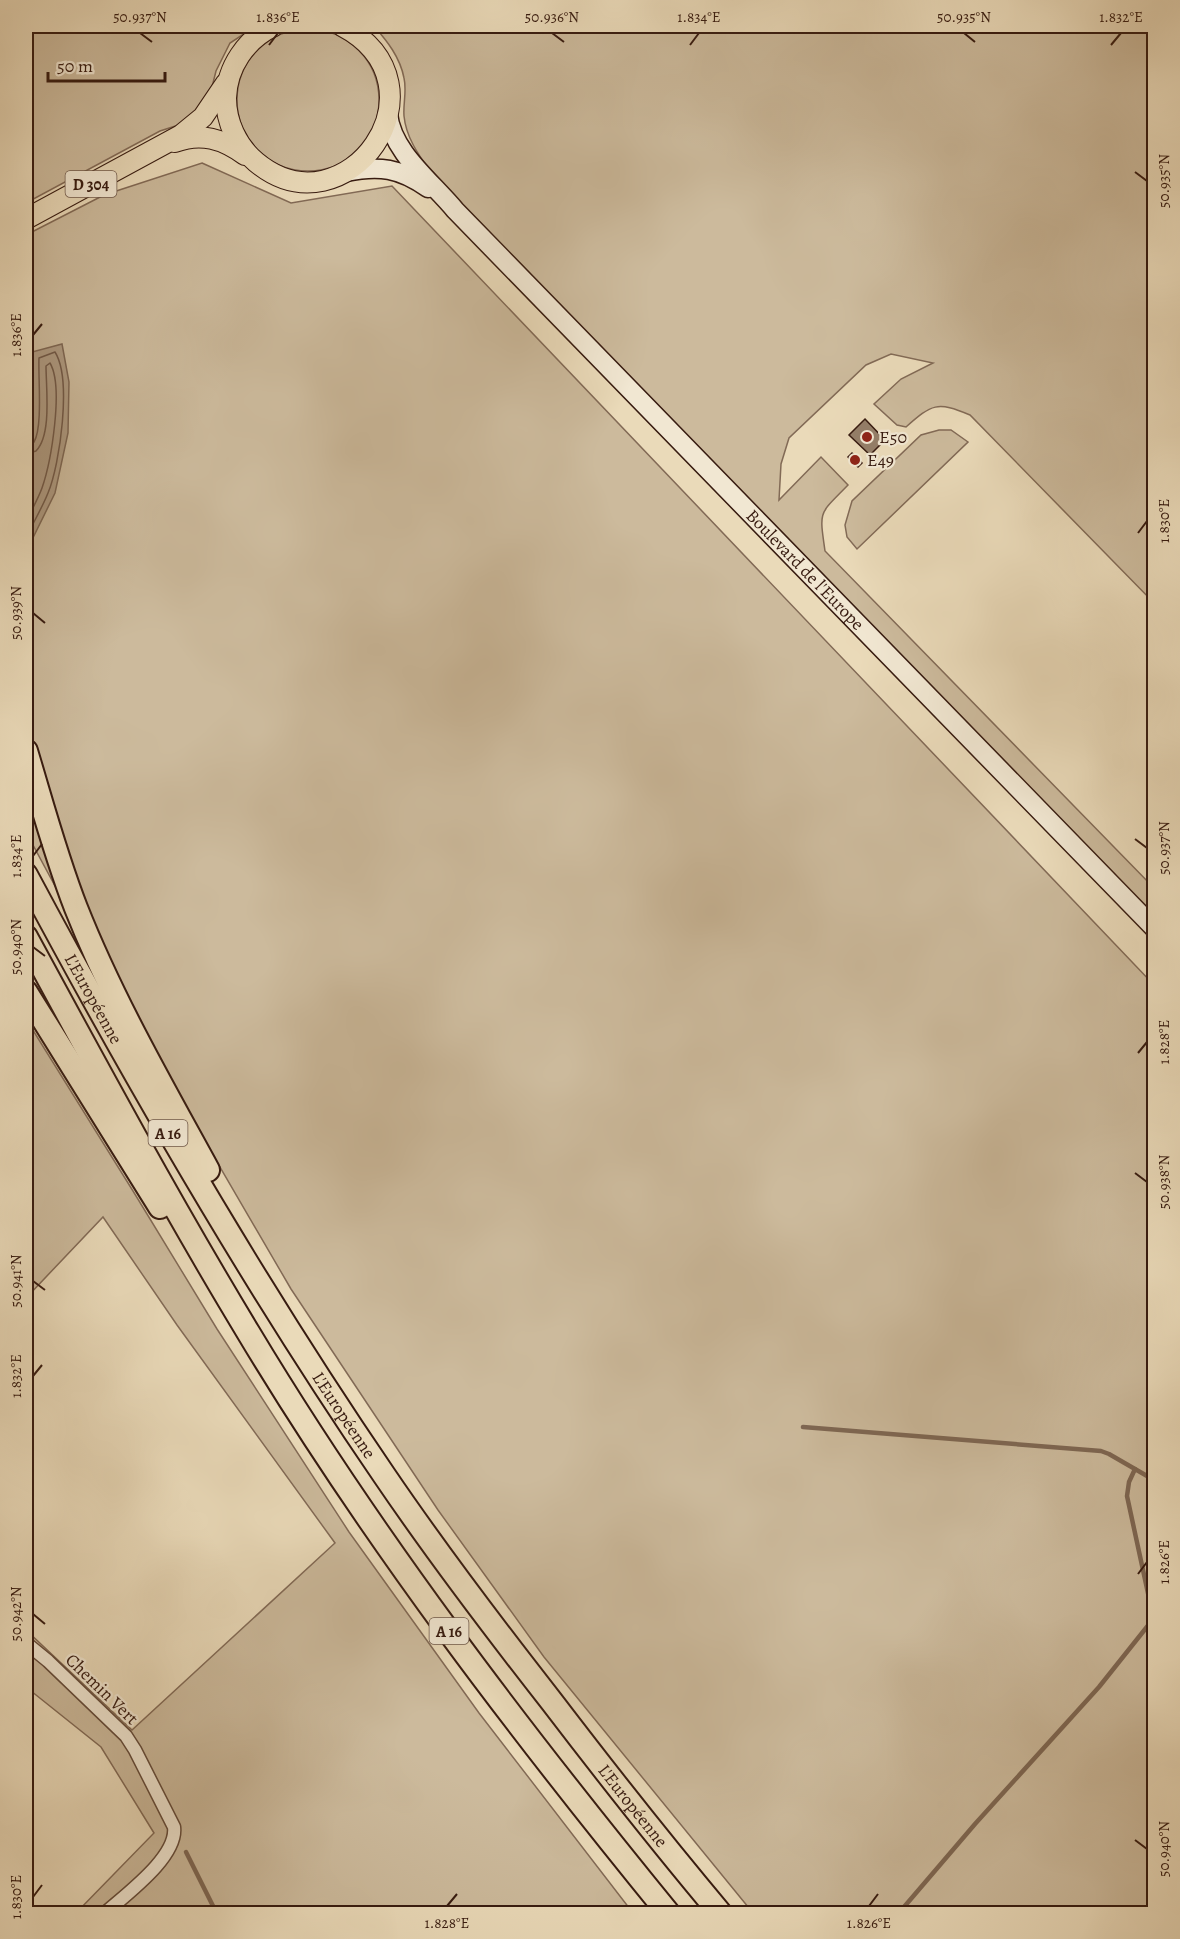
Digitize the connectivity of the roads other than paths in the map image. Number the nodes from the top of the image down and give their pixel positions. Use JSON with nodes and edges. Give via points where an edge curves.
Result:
{"nodes":[{"id":1,"x":274,"y":26,"type":"edge"},
{"id":2,"x":342,"y":26,"type":"edge"},
{"id":3,"x":351,"y":26,"type":"edge"},
{"id":4,"x":364,"y":41,"type":"junction"},
{"id":5,"x":229,"y":78,"type":"junction"},
{"id":6,"x":388,"y":114,"type":"junction"},
{"id":7,"x":156,"y":149,"type":"junction"},
{"id":8,"x":257,"y":163,"type":"junction"},
{"id":9,"x":346,"y":172,"type":"junction"},
{"id":10,"x":455,"y":210,"type":"junction"},
{"id":11,"x":26,"y":219,"type":"edge"},
{"id":12,"x":26,"y":751,"type":"edge"},
{"id":13,"x":26,"y":876,"type":"edge"},
{"id":14,"x":1155,"y":928,"type":"edge"},
{"id":15,"x":26,"y":938,"type":"edge"},
{"id":16,"x":26,"y":992,"type":"edge"},
{"id":17,"x":249,"y":1333,"type":"junction"},
{"id":18,"x":323,"y":1383,"type":"junction"},
{"id":19,"x":26,"y":1643,"type":"edge"},
{"id":20,"x":104,"y":1914,"type":"edge"},
{"id":21,"x":669,"y":1914,"type":"edge"},
{"id":22,"x":721,"y":1914,"type":"edge"}],
"edges":[{"from":1,"to":5,"type":"main road","via":[[244,48]]},
{"from":2,"to":4,"type":"main road"},
{"from":3,"to":4,"type":"main road"},
{"from":4,"to":6,"type":"main road","via":[[386,74]]},
{"from":5,"to":7,"type":"main road","number":"D 304","via":[[198,122]]},
{"from":5,"to":8,"type":"main road","via":[[226,105],[230,124],[239,143]]},
{"from":6,"to":9,"type":"main road","via":[[372,151]]},
{"from":6,"to":10,"type":"main road","name":"Boulevard de l'Europe","via":[[392,135],[401,151]]},
{"from":7,"to":8,"type":"main road","number":"D 304","via":[[190,137],[207,137],[229,144]]},
{"from":7,"to":11,"type":"main road","number":"D 304"},
{"from":8,"to":9,"type":"main road","via":[[274,174],[300,181]]},
{"from":9,"to":10,"type":"main road","name":"Boulevard de l'Europe","via":[[376,167],[402,173]]},
{"from":10,"to":14,"type":"main road","name":"Boulevard de l'Europe"},
{"from":12,"to":18,"type":"highway","via":[[61,866],[95,951],[152,1070]]},
{"from":13,"to":18,"type":"highway","name":"L'Européenne","number":"A 16","via":[[168,1134]]},
{"from":15,"to":17,"type":"highway","name":"L'Européenne","number":"A 16"},
{"from":16,"to":17,"type":"highway","via":[[157,1203]]},
{"from":17,"to":21,"type":"highway","name":"L'Européenne","number":"A 16","via":[[341,1476],[454,1638]]},
{"from":18,"to":22,"type":"highway","name":"L'Européenne","number":"A 16","via":[[394,1490],[494,1628]]},
{"from":19,"to":20,"type":"street","name":"Chemin Vert","via":[[126,1736],[174,1827],[166,1853]]}]}
